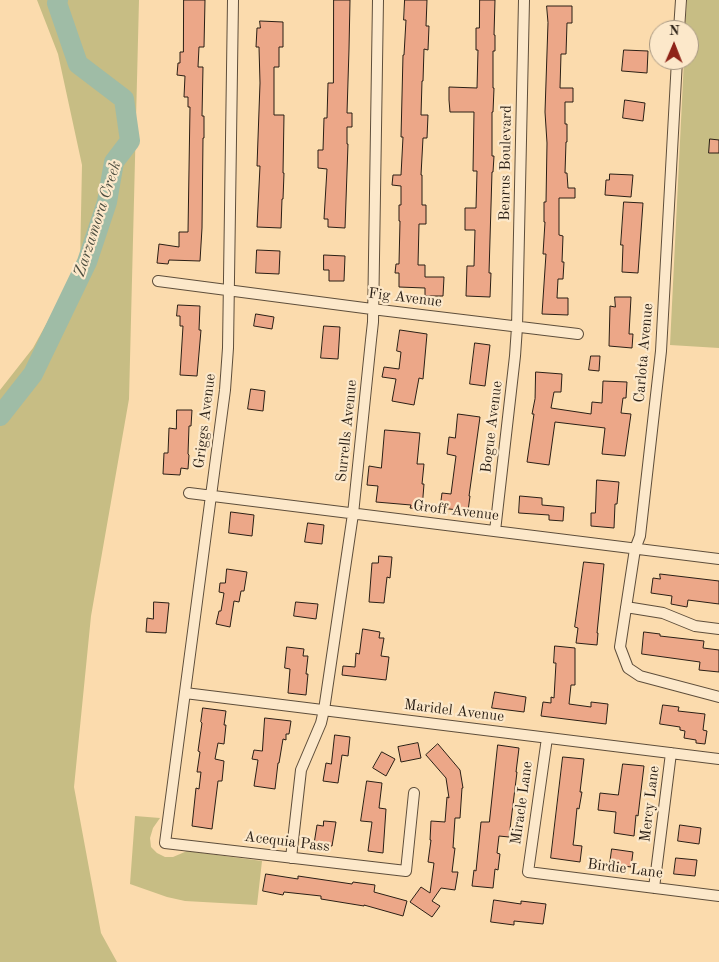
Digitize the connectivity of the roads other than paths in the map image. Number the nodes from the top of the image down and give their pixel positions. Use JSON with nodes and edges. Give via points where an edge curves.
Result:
{"nodes":[{"id":1,"x":233,"y":0,"type":"edge"},
{"id":2,"x":378,"y":0,"type":"edge"},
{"id":3,"x":524,"y":0,"type":"edge"},
{"id":4,"x":681,"y":0,"type":"edge"},
{"id":5,"x":680,"y":20,"type":"edge"},
{"id":6,"x":676,"y":70,"type":"edge"},
{"id":7,"x":158,"y":281,"type":"dead end"},
{"id":8,"x":228,"y":290,"type":"junction"},
{"id":9,"x":372,"y":309,"type":"junction"},
{"id":10,"x":517,"y":327,"type":"junction"},
{"id":11,"x":578,"y":334,"type":"dead end"},
{"id":12,"x":189,"y":493,"type":"dead end"},
{"id":13,"x":211,"y":496,"type":"junction"},
{"id":14,"x":354,"y":514,"type":"junction"},
{"id":15,"x":494,"y":531,"type":"junction"},
{"id":16,"x":635,"y":549,"type":"junction"},
{"id":17,"x":719,"y":560,"type":"edge"},
{"id":18,"x":626,"y":608,"type":"junction"},
{"id":19,"x":719,"y":629,"type":"edge"},
{"id":20,"x":185,"y":693,"type":"junction"},
{"id":21,"x":719,"y":697,"type":"edge"},
{"id":22,"x":324,"y":710,"type":"junction"},
{"id":23,"x":547,"y":738,"type":"junction"},
{"id":24,"x":671,"y":753,"type":"junction"},
{"id":25,"x":719,"y":759,"type":"edge"},
{"id":26,"x":414,"y":793,"type":"dead end"},
{"id":27,"x":166,"y":843,"type":"joint"},
{"id":28,"x":290,"y":858,"type":"junction"},
{"id":29,"x":528,"y":872,"type":"joint"},
{"id":30,"x":654,"y":888,"type":"junction"},
{"id":31,"x":719,"y":896,"type":"edge"}],
"edges":[{"from":1,"to":8,"type":"street","name":"Griggs Avenue"},
{"from":2,"to":9,"type":"street","name":"Surrells Avenue"},
{"from":3,"to":10,"type":"street","name":"Benrus Boulevard"},
{"from":4,"to":5,"type":"street"},
{"from":6,"to":16,"type":"street","name":"Carlota Avenue","via":[[661,350],[640,536]]},
{"from":7,"to":8,"type":"street","name":"Fig Avenue"},
{"from":8,"to":9,"type":"street","name":"Fig Avenue"},
{"from":8,"to":13,"type":"street","name":"Griggs Avenue","via":[[225,390]]},
{"from":9,"to":10,"type":"street","name":"Fig Avenue"},
{"from":9,"to":14,"type":"street","name":"Surrells Avenue"},
{"from":10,"to":11,"type":"street","name":"Fig Avenue"},
{"from":10,"to":15,"type":"street","name":"Bogue Avenue"},
{"from":12,"to":13,"type":"street","name":"Groff Avenue"},
{"from":13,"to":14,"type":"street","name":"Groff Avenue"},
{"from":13,"to":20,"type":"street","name":"Griggs Avenue"},
{"from":14,"to":15,"type":"street","name":"Groff Avenue"},
{"from":14,"to":22,"type":"street","name":"Surrells Avenue"},
{"from":15,"to":16,"type":"street","name":"Groff Avenue"},
{"from":16,"to":17,"type":"street","name":"Groff Avenue"},
{"from":16,"to":18,"type":"street","name":"Carlota Avenue"},
{"from":18,"to":19,"type":"street","via":[[663,613],[695,626]]},
{"from":18,"to":21,"type":"street","name":"Carlota Avenue","via":[[620,647],[628,668],[640,676]]},
{"from":20,"to":22,"type":"street","name":"Maridel Avenue"},
{"from":20,"to":27,"type":"street","name":"Griggs Avenue"},
{"from":22,"to":23,"type":"street","name":"Maridel Avenue"},
{"from":22,"to":28,"type":"street","name":"Surrells Avenue","via":[[301,770]]},
{"from":23,"to":24,"type":"street","name":"Maridel Avenue"},
{"from":23,"to":29,"type":"street","name":"Miracle Lane"},
{"from":24,"to":25,"type":"street","name":"Maridel Avenue"},
{"from":24,"to":30,"type":"street","name":"Mercy Lane"},
{"from":26,"to":28,"type":"street","name":"Acequia Pass","via":[[406,871]]},
{"from":27,"to":28,"type":"street","name":"Acequia Pass"},
{"from":29,"to":30,"type":"street","name":"Birdie Lane"},
{"from":30,"to":31,"type":"street","name":"Birdie Lane"}]}
